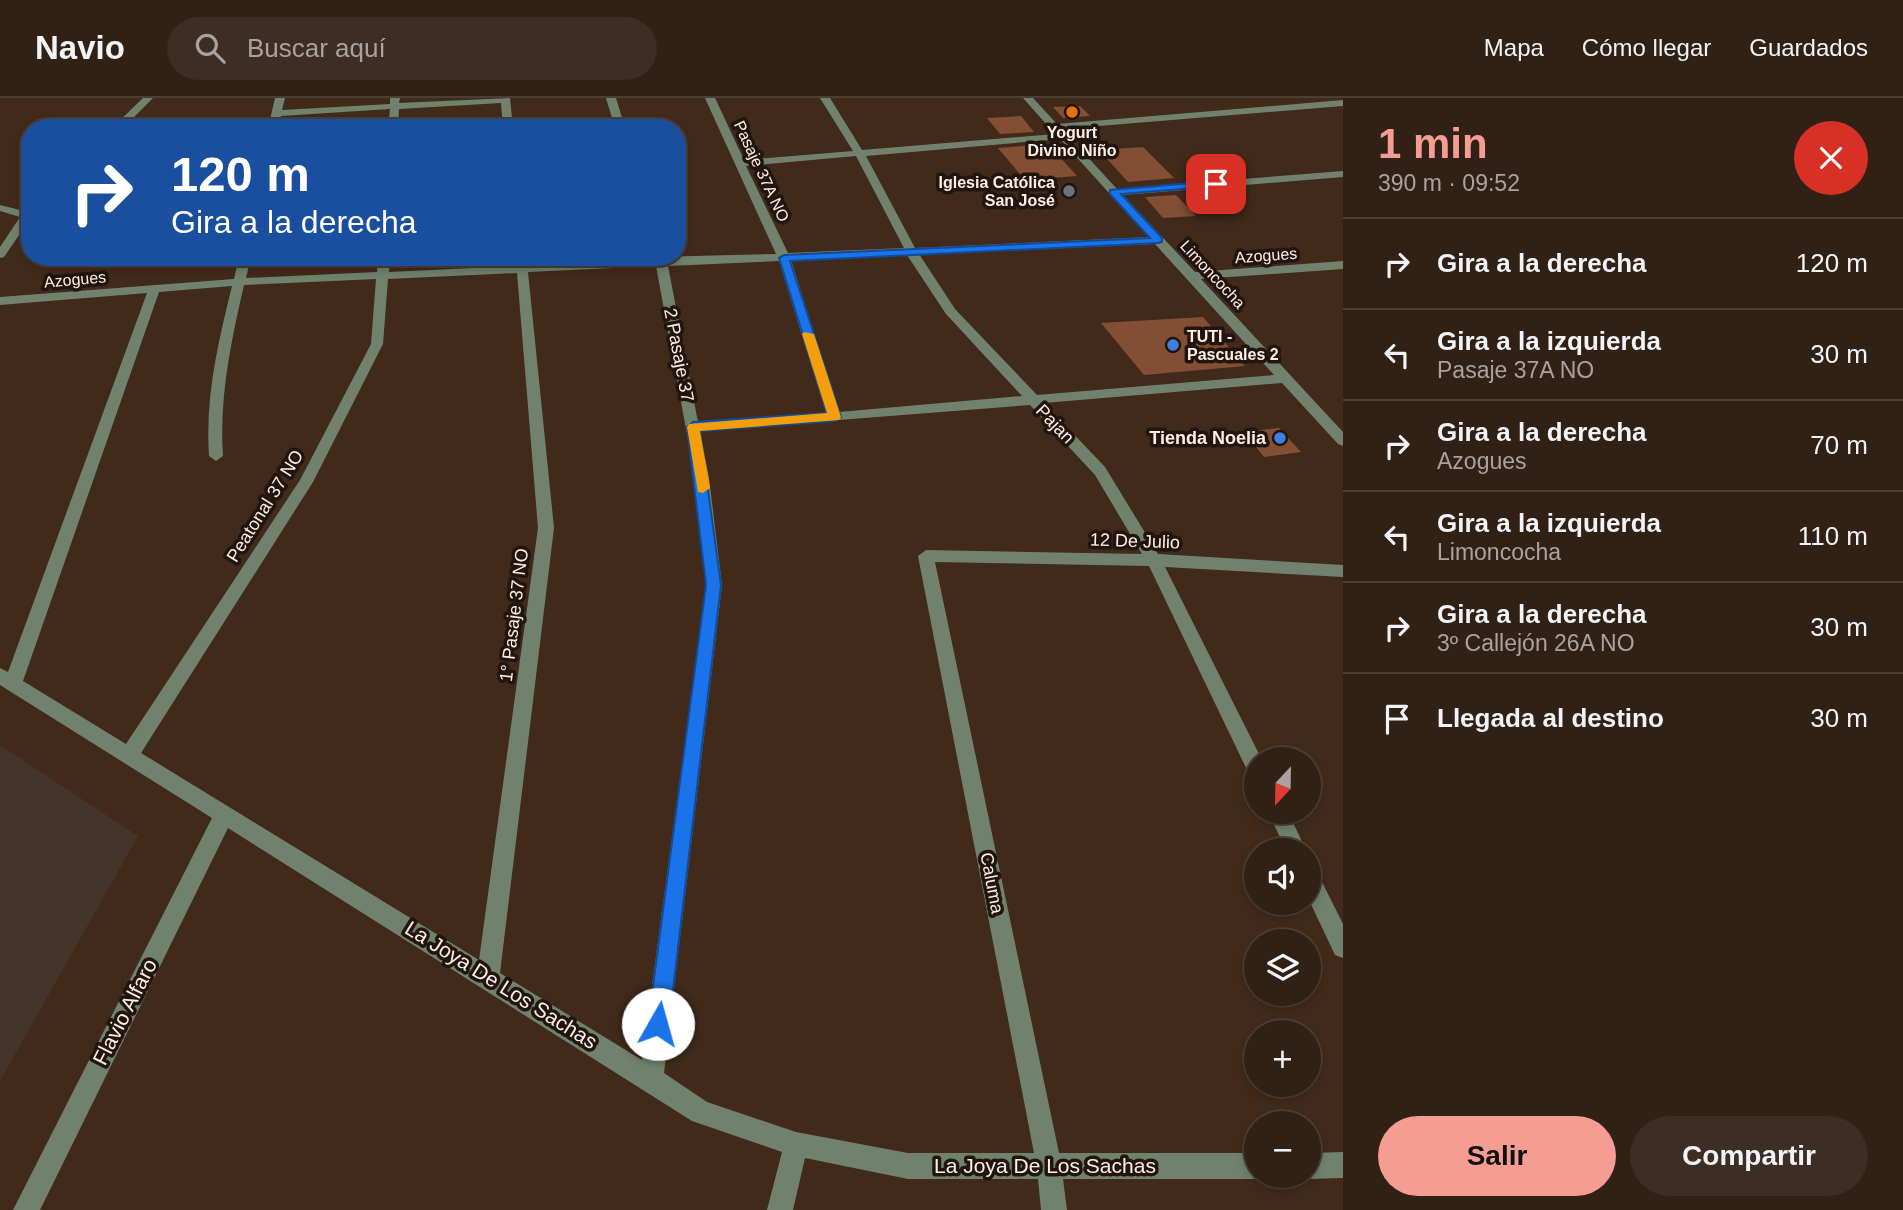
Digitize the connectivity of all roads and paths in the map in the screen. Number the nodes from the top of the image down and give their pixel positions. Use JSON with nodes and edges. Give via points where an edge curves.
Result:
{"nodes":[{"id":1,"x":148,"y":98,"type":"edge"},
{"id":2,"x":280,"y":98,"type":"edge"},
{"id":3,"x":611,"y":98,"type":"edge"},
{"id":4,"x":710,"y":98,"type":"edge"},
{"id":5,"x":825,"y":98,"type":"edge"},
{"id":6,"x":1028,"y":98,"type":"edge"},
{"id":7,"x":505,"y":99,"type":"edge"},
{"id":8,"x":395,"y":102,"type":"edge"},
{"id":9,"x":1343,"y":103,"type":"edge"},
{"id":10,"x":276,"y":113,"type":"junction"},
{"id":11,"x":126,"y":119,"type":"edge"},
{"id":12,"x":275,"y":119,"type":"edge"},
{"id":13,"x":507,"y":119,"type":"edge"},
{"id":14,"x":617,"y":119,"type":"edge"},
{"id":15,"x":1058,"y":132,"type":"junction"},
{"id":16,"x":860,"y":154,"type":"junction"},
{"id":17,"x":742,"y":163,"type":"junction"},
{"id":18,"x":1343,"y":174,"type":"edge"},
{"id":19,"x":1114,"y":192,"type":"junction"},
{"id":20,"x":0,"y":208,"type":"edge"},
{"id":21,"x":21,"y":212,"type":"edge"},
{"id":22,"x":21,"y":224,"type":"edge"},
{"id":23,"x":1158,"y":240,"type":"junction"},
{"id":24,"x":912,"y":253,"type":"junction"},
{"id":25,"x":0,"y":255,"type":"edge"},
{"id":26,"x":784,"y":258,"type":"junction"},
{"id":27,"x":686,"y":260,"type":"edge"},
{"id":28,"x":1343,"y":265,"type":"edge"},
{"id":29,"x":243,"y":266,"type":"edge"},
{"id":30,"x":384,"y":266,"type":"edge"},
{"id":31,"x":501,"y":266,"type":"edge"},
{"id":32,"x":522,"y":266,"type":"edge"},
{"id":33,"x":662,"y":266,"type":"edge"},
{"id":34,"x":1191,"y":276,"type":"junction"},
{"id":35,"x":383,"y":277,"type":"junction"},
{"id":36,"x":239,"y":282,"type":"junction"},
{"id":37,"x":154,"y":289,"type":"junction"},
{"id":38,"x":0,"y":301,"type":"edge"},
{"id":39,"x":1285,"y":378,"type":"junction"},
{"id":40,"x":1031,"y":399,"type":"junction"},
{"id":41,"x":834,"y":417,"type":"junction"},
{"id":42,"x":693,"y":427,"type":"junction"},
{"id":43,"x":1343,"y":441,"type":"edge"},
{"id":44,"x":216,"y":456,"type":"dead end"},
{"id":45,"x":926,"y":556,"type":"joint"},
{"id":46,"x":1156,"y":560,"type":"junction"},
{"id":47,"x":1343,"y":571,"type":"edge"},
{"id":48,"x":7,"y":680,"type":"edge"},
{"id":49,"x":1246,"y":747,"type":"edge"},
{"id":50,"x":129,"y":755,"type":"junction"},
{"id":51,"x":224,"y":814,"type":"junction"},
{"id":52,"x":1321,"y":902,"type":"edge"},
{"id":53,"x":1343,"y":947,"type":"edge"},
{"id":54,"x":488,"y":977,"type":"junction"},
{"id":55,"x":651,"y":1079,"type":"junction"},
{"id":56,"x":796,"y":1144,"type":"junction"},
{"id":57,"x":1244,"y":1166,"type":"edge"},
{"id":58,"x":1321,"y":1166,"type":"edge"},
{"id":59,"x":1343,"y":1166,"type":"edge"},
{"id":60,"x":1049,"y":1167,"type":"junction"},
{"id":61,"x":26,"y":1210,"type":"edge"},
{"id":62,"x":780,"y":1210,"type":"edge"},
{"id":63,"x":1054,"y":1210,"type":"edge"}],
"edges":[{"from":1,"to":11,"type":"street"},
{"from":2,"to":10,"type":"street"},
{"from":3,"to":14,"type":"street"},
{"from":4,"to":17,"type":"street","name":"Pasaje 37A NO"},
{"from":5,"to":16,"type":"street","name":"Pajan"},
{"from":6,"to":15,"type":"street","name":"Limoncocha"},
{"from":7,"to":8,"type":"street"},
{"from":7,"to":13,"type":"street"},
{"from":8,"to":10,"type":"street"},
{"from":9,"to":15,"type":"street"},
{"from":10,"to":12,"type":"street"},
{"from":15,"to":16,"type":"street"},
{"from":15,"to":19,"type":"street","name":"Limoncocha"},
{"from":16,"to":17,"type":"street"},
{"from":16,"to":24,"type":"street","name":"Pajan"},
{"from":17,"to":26,"type":"street","name":"Pasaje 37A NO"},
{"from":18,"to":19,"type":"street"},
{"from":19,"to":23,"type":"street","name":"Limoncocha"},
{"from":20,"to":21,"type":"street"},
{"from":22,"to":25,"type":"street"},
{"from":23,"to":24,"type":"street","name":"Azogues"},
{"from":23,"to":34,"type":"street","name":"Limoncocha"},
{"from":24,"to":26,"type":"street","name":"Azogues"},
{"from":24,"to":40,"type":"street","name":"Pajan","via":[[968,335]]},
{"from":26,"to":27,"type":"street","name":"Azogues"},
{"from":26,"to":41,"type":"street","name":"Pasaje 37A NO"},
{"from":28,"to":34,"type":"street","name":"Azogues"},
{"from":29,"to":36,"type":"street"},
{"from":30,"to":35,"type":"street","name":"Peatonal 37 NO"},
{"from":31,"to":35,"type":"street","name":"Azogues"},
{"from":32,"to":54,"type":"street","name":"1° Pasaje 37 NO","via":[[547,528]]},
{"from":33,"to":42,"type":"street","name":"2 Pasaje 37"},
{"from":34,"to":39,"type":"street","name":"Limoncocha"},
{"from":35,"to":36,"type":"street","name":"Azogues"},
{"from":35,"to":50,"type":"street","name":"Peatonal 37 NO","via":[[377,344],[306,482]]},
{"from":36,"to":37,"type":"street","name":"Azogues"},
{"from":36,"to":44,"type":"street","via":[[215,400]]},
{"from":37,"to":38,"type":"street","name":"Azogues"},
{"from":37,"to":48,"type":"street"},
{"from":39,"to":40,"type":"street"},
{"from":39,"to":43,"type":"street","name":"Limoncocha"},
{"from":40,"to":41,"type":"street"},
{"from":40,"to":46,"type":"street","name":"Pajan","via":[[1100,471]]},
{"from":41,"to":42,"type":"street"},
{"from":42,"to":55,"type":"street","name":"2 Pasaje 37","via":[[714,585]]},
{"from":45,"to":46,"type":"street","name":"12 De Julio"},
{"from":45,"to":60,"type":"street","name":"Caluma"},
{"from":46,"to":47,"type":"street","name":"12 De Julio"},
{"from":46,"to":49,"type":"street","name":"Pajan"},
{"from":48,"to":50,"type":"street","name":"La Joya De Los Sachas"},
{"from":50,"to":51,"type":"street","name":"La Joya De Los Sachas"},
{"from":51,"to":54,"type":"street","name":"La Joya De Los Sachas"},
{"from":51,"to":61,"type":"street","name":"Flavio Alfaro"},
{"from":52,"to":53,"type":"street"},
{"from":54,"to":55,"type":"street","name":"La Joya De Los Sachas"},
{"from":55,"to":56,"type":"street","name":"La Joya De Los Sachas","via":[[701,1112]]},
{"from":56,"to":60,"type":"street","name":"La Joya De Los Sachas","via":[[908,1166]]},
{"from":56,"to":62,"type":"street"},
{"from":57,"to":60,"type":"street","name":"La Joya De Los Sachas"},
{"from":58,"to":59,"type":"street"},
{"from":60,"to":63,"type":"street","name":"Caluma"}]}
